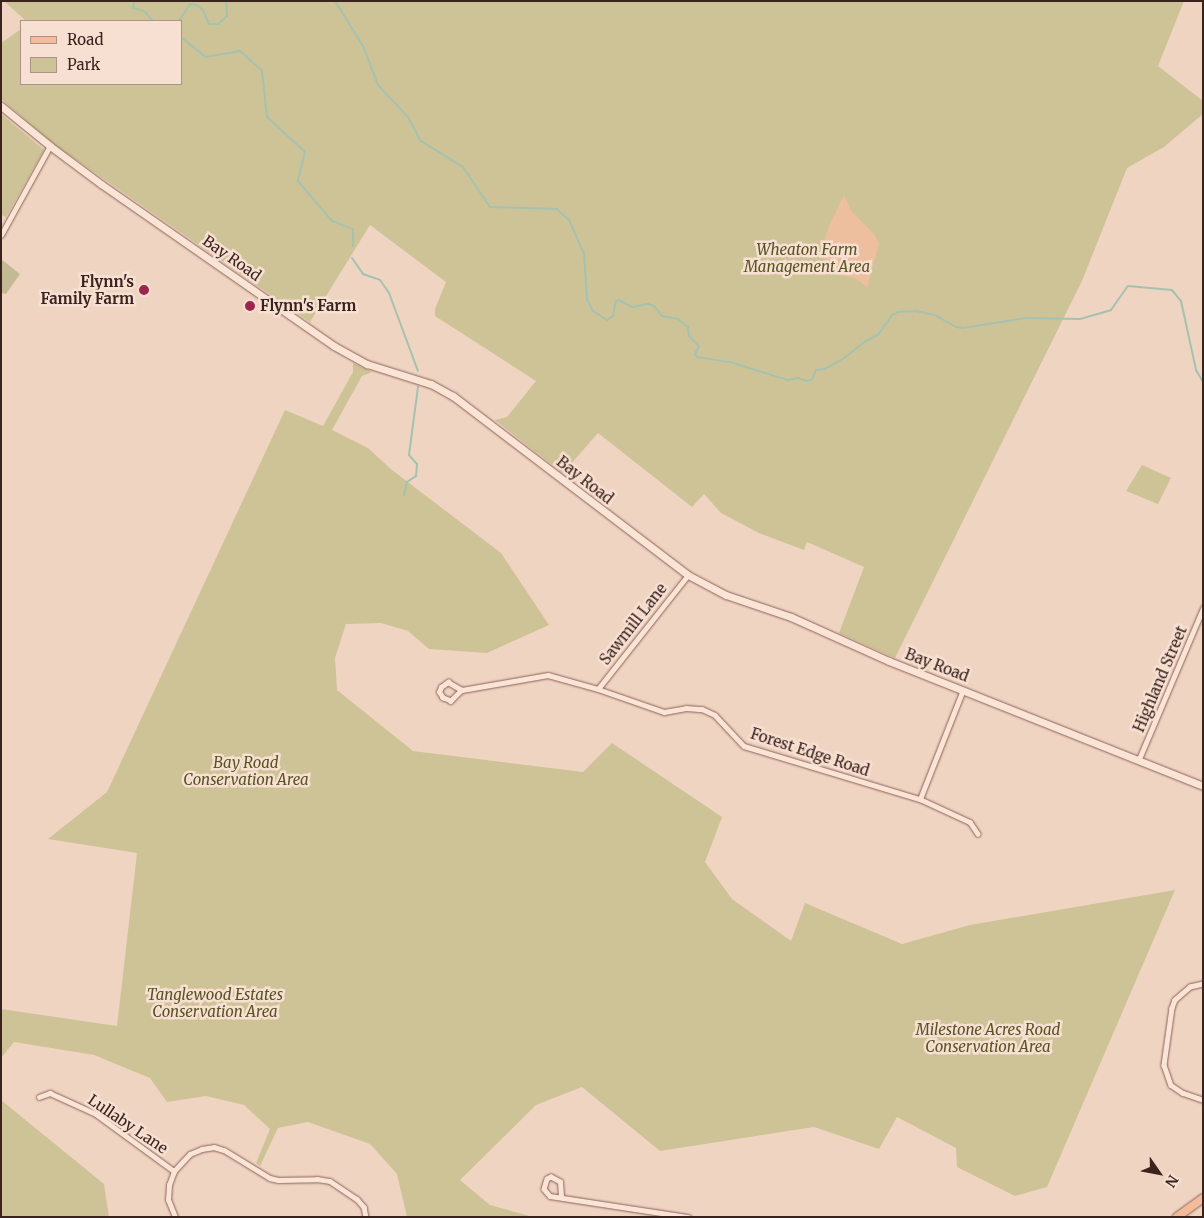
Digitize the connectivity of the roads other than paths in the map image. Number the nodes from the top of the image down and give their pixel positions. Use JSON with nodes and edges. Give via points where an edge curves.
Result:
{"nodes":[{"id":1,"x":1,"y":106,"type":"edge"},
{"id":2,"x":50,"y":146,"type":"junction"},
{"id":3,"x":1,"y":235,"type":"edge"},
{"id":4,"x":688,"y":575,"type":"junction"},
{"id":5,"x":1203,"y":608,"type":"edge"},
{"id":6,"x":598,"y":689,"type":"junction"},
{"id":7,"x":462,"y":690,"type":"junction"},
{"id":8,"x":964,"y":690,"type":"junction"},
{"id":9,"x":1139,"y":759,"type":"junction"},
{"id":10,"x":1203,"y":786,"type":"edge"},
{"id":11,"x":920,"y":799,"type":"junction"},
{"id":12,"x":978,"y":834,"type":"dead end"},
{"id":13,"x":1203,"y":984,"type":"edge"},
{"id":14,"x":39,"y":1097,"type":"dead end"},
{"id":15,"x":1203,"y":1100,"type":"edge"},
{"id":16,"x":174,"y":1171,"type":"junction"},
{"id":17,"x":561,"y":1196,"type":"junction"},
{"id":18,"x":1203,"y":1198,"type":"edge"},
{"id":19,"x":175,"y":1217,"type":"edge"},
{"id":20,"x":366,"y":1217,"type":"edge"},
{"id":21,"x":688,"y":1217,"type":"edge"},
{"id":22,"x":1177,"y":1217,"type":"edge"}],
"edges":[{"from":1,"to":2,"type":"main road","name":"Bay Road"},
{"from":2,"to":3,"type":"street"},
{"from":2,"to":4,"type":"main road","name":"Bay Road","via":[[341,350],[367,364],[431,384],[453,396]]},
{"from":4,"to":6,"type":"street","name":"Sawmill Lane"},
{"from":4,"to":8,"type":"main road","name":"Bay Road","via":[[726,595],[791,617],[889,662]]},
{"from":5,"to":9,"type":"street","name":"Highland Street"},
{"from":6,"to":7,"type":"street","name":"Forest Edge Road","via":[[548,675]]},
{"from":6,"to":11,"type":"street","name":"Forest Edge Road","via":[[664,712],[702,709],[715,715],[744,746]]},
{"from":7,"to":7,"type":"street","via":[[448,682],[439,692],[451,701]]},
{"from":8,"to":9,"type":"main road","name":"Bay Road"},
{"from":8,"to":11,"type":"street"},
{"from":9,"to":10,"type":"main road","name":"Bay Road"},
{"from":11,"to":12,"type":"street","name":"Forest Edge Road","via":[[970,822]]},
{"from":13,"to":15,"type":"street","via":[[1190,987],[1175,1000],[1164,1065],[1171,1085]]},
{"from":14,"to":16,"type":"street","name":"Lullaby Lane","via":[[50,1093],[96,1114]]},
{"from":16,"to":19,"type":"street","via":[[168,1200]]},
{"from":16,"to":20,"type":"street","via":[[190,1154],[214,1147],[270,1178],[330,1181],[357,1199],[364,1207]]},
{"from":17,"to":17,"type":"street","via":[[546,1194],[547,1179],[560,1182]]},
{"from":17,"to":21,"type":"street"},
{"from":18,"to":22,"type":"main road"}]}
